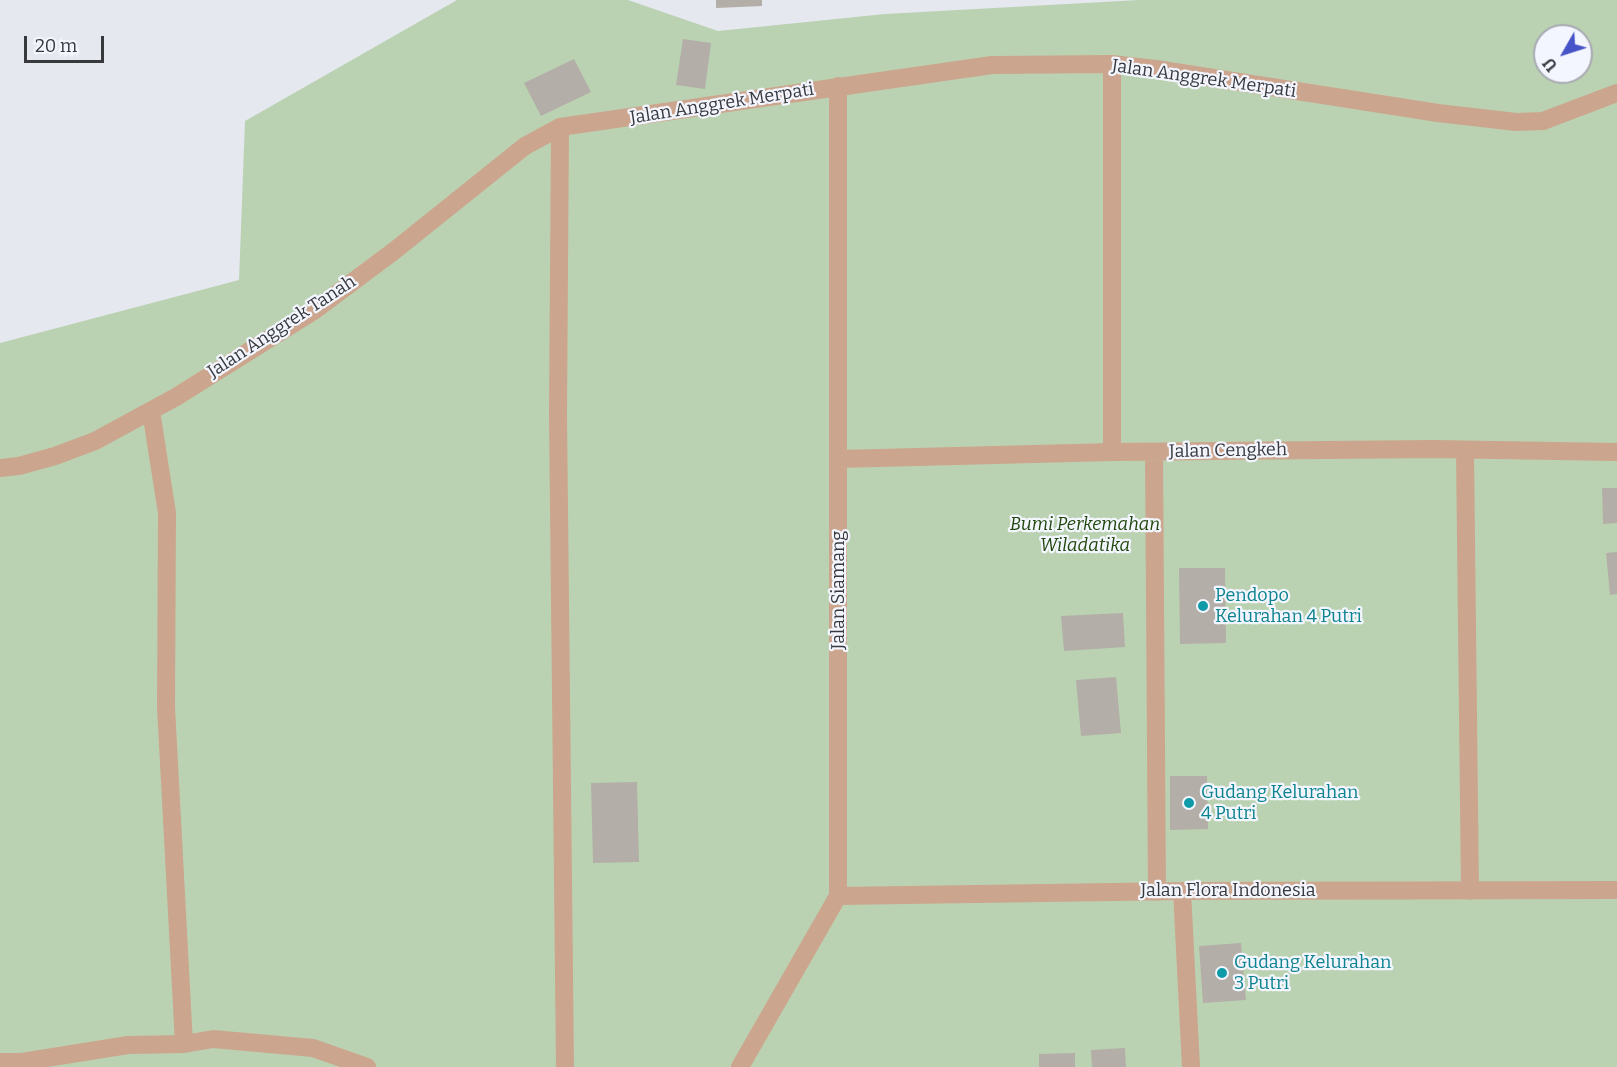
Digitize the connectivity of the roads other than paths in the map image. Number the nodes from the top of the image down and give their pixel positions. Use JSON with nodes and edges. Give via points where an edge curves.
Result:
{"nodes":[{"id":1,"x":1112,"y":64,"type":"junction"},
{"id":2,"x":838,"y":86,"type":"junction"},
{"id":3,"x":1617,"y":93,"type":"edge"},
{"id":4,"x":560,"y":127,"type":"junction"},
{"id":5,"x":538,"y":137,"type":"joint"},
{"id":6,"x":151,"y":411,"type":"junction"},
{"id":7,"x":1465,"y":451,"type":"junction"},
{"id":8,"x":1112,"y":452,"type":"junction"},
{"id":9,"x":1154,"y":452,"type":"junction"},
{"id":10,"x":1617,"y":452,"type":"edge"},
{"id":11,"x":839,"y":459,"type":"junction"},
{"id":12,"x":0,"y":468,"type":"edge"},
{"id":13,"x":1617,"y":890,"type":"edge"},
{"id":14,"x":1182,"y":891,"type":"junction"},
{"id":15,"x":1470,"y":891,"type":"junction"},
{"id":16,"x":1156,"y":892,"type":"junction"},
{"id":17,"x":838,"y":896,"type":"junction"},
{"id":18,"x":184,"y":1044,"type":"junction"},
{"id":19,"x":0,"y":1062,"type":"edge"},
{"id":20,"x":367,"y":1067,"type":"edge"},
{"id":21,"x":565,"y":1067,"type":"edge"},
{"id":22,"x":740,"y":1067,"type":"edge"},
{"id":23,"x":1191,"y":1067,"type":"edge"}],
"edges":[{"from":1,"to":2,"type":"street","name":"Jalan Anggrek Merpati","via":[[992,65]]},
{"from":1,"to":3,"type":"street","name":"Jalan Anggrek Merpati","via":[[1516,122],[1543,121]]},
{"from":1,"to":8,"type":"street"},
{"from":2,"to":4,"type":"street","name":"Jalan Anggrek Merpati"},
{"from":2,"to":11,"type":"street","name":"Jalan Siamang"},
{"from":4,"to":5,"type":"street","name":"Jalan Anggrek Merpati"},
{"from":4,"to":21,"type":"street","via":[[558,415]]},
{"from":5,"to":6,"type":"street","name":"Jalan Anggrek Tanah","via":[[315,310]]},
{"from":6,"to":12,"type":"street","name":"Jalan Anggrek Tanah","via":[[85,445]]},
{"from":6,"to":18,"type":"street","via":[[167,513],[166,707]]},
{"from":7,"to":9,"type":"street","name":"Jalan Cengkeh"},
{"from":7,"to":10,"type":"street","name":"Jalan Cengkeh"},
{"from":7,"to":15,"type":"street"},
{"from":8,"to":9,"type":"street","name":"Jalan Cengkeh"},
{"from":8,"to":11,"type":"street","name":"Jalan Cengkeh"},
{"from":9,"to":16,"type":"street"},
{"from":11,"to":17,"type":"street","name":"Jalan Siamang"},
{"from":13,"to":15,"type":"street","name":"Jalan Flora Indonesia"},
{"from":14,"to":15,"type":"street","name":"Jalan Flora Indonesia"},
{"from":14,"to":16,"type":"street","name":"Jalan Flora Indonesia"},
{"from":14,"to":23,"type":"street"},
{"from":16,"to":17,"type":"street","name":"Jalan Flora Indonesia"},
{"from":17,"to":22,"type":"street","name":"Jalan Siamang"},
{"from":18,"to":19,"type":"street","via":[[128,1045]]},
{"from":18,"to":20,"type":"street","via":[[213,1039],[313,1048]]}]}
